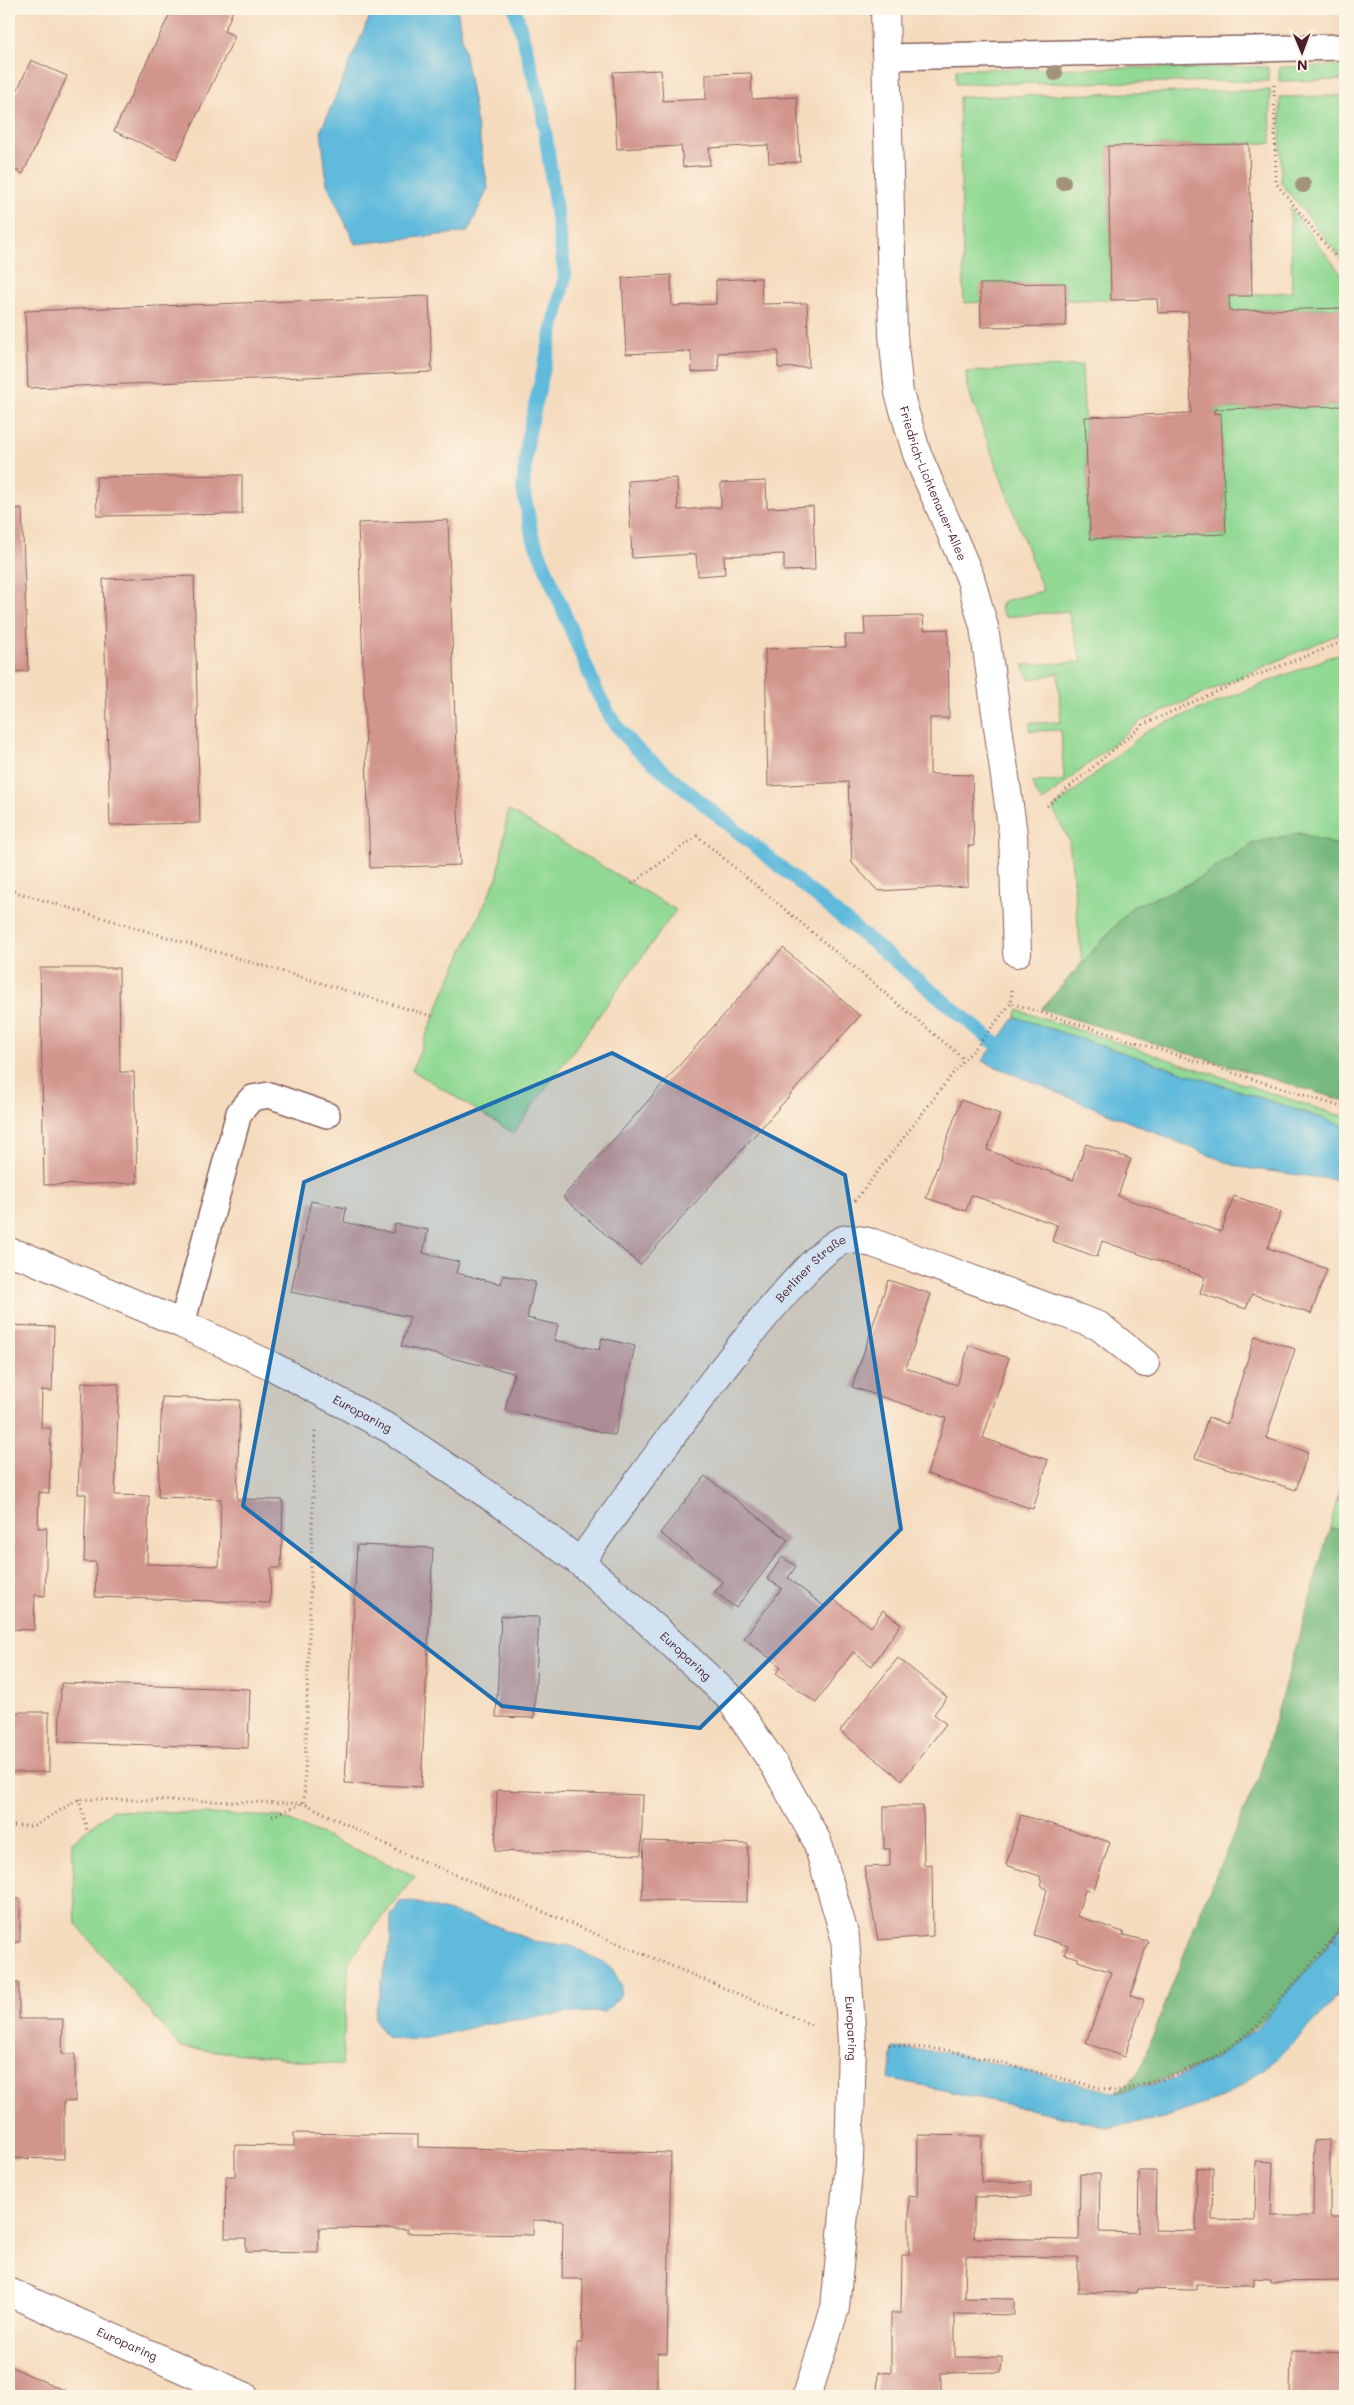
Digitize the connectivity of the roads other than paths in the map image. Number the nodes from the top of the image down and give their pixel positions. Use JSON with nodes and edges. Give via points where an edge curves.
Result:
{"nodes":[{"id":1,"x":885,"y":9,"type":"edge"},
{"id":2,"x":1345,"y":48,"type":"edge"},
{"id":3,"x":887,"y":56,"type":"junction"},
{"id":4,"x":1017,"y":953,"type":"road end"},
{"id":5,"x":327,"y":1115,"type":"dead end"},
{"id":6,"x":9,"y":1252,"type":"edge"},
{"id":7,"x":182,"y":1324,"type":"junction"},
{"id":8,"x":1145,"y":1363,"type":"dead end"},
{"id":9,"x":580,"y":1562,"type":"junction"},
{"id":10,"x":9,"y":2292,"type":"edge"},
{"id":11,"x":244,"y":2396,"type":"edge"},
{"id":12,"x":807,"y":2396,"type":"edge"}],
"edges":[{"from":1,"to":3,"type":"street","name":"Friedrich-Lichtenauer-Allee"},
{"from":2,"to":3,"type":"lane"},
{"from":3,"to":4,"type":"street","name":"Friedrich-Lichtenauer-Allee","via":[[893,335],[899,393],[916,454],[970,577],[984,627],[1013,834]]},
{"from":5,"to":7,"type":"lane","via":[[269,1095],[252,1098],[239,1113]]},
{"from":6,"to":7,"type":"street","name":"Europaring"},
{"from":7,"to":9,"type":"street","name":"Europaring","via":[[270,1365],[392,1430],[510,1509]]},
{"from":8,"to":9,"type":"street","name":"Berliner Straße","via":[[1099,1326],[873,1243],[846,1239],[822,1252],[743,1342]]},
{"from":9,"to":12,"type":"street","name":"Europaring","via":[[728,1696],[776,1766],[817,1841],[845,1937],[852,2042],[849,2160],[835,2308]]},
{"from":10,"to":11,"type":"street","name":"Europaring"}]}
